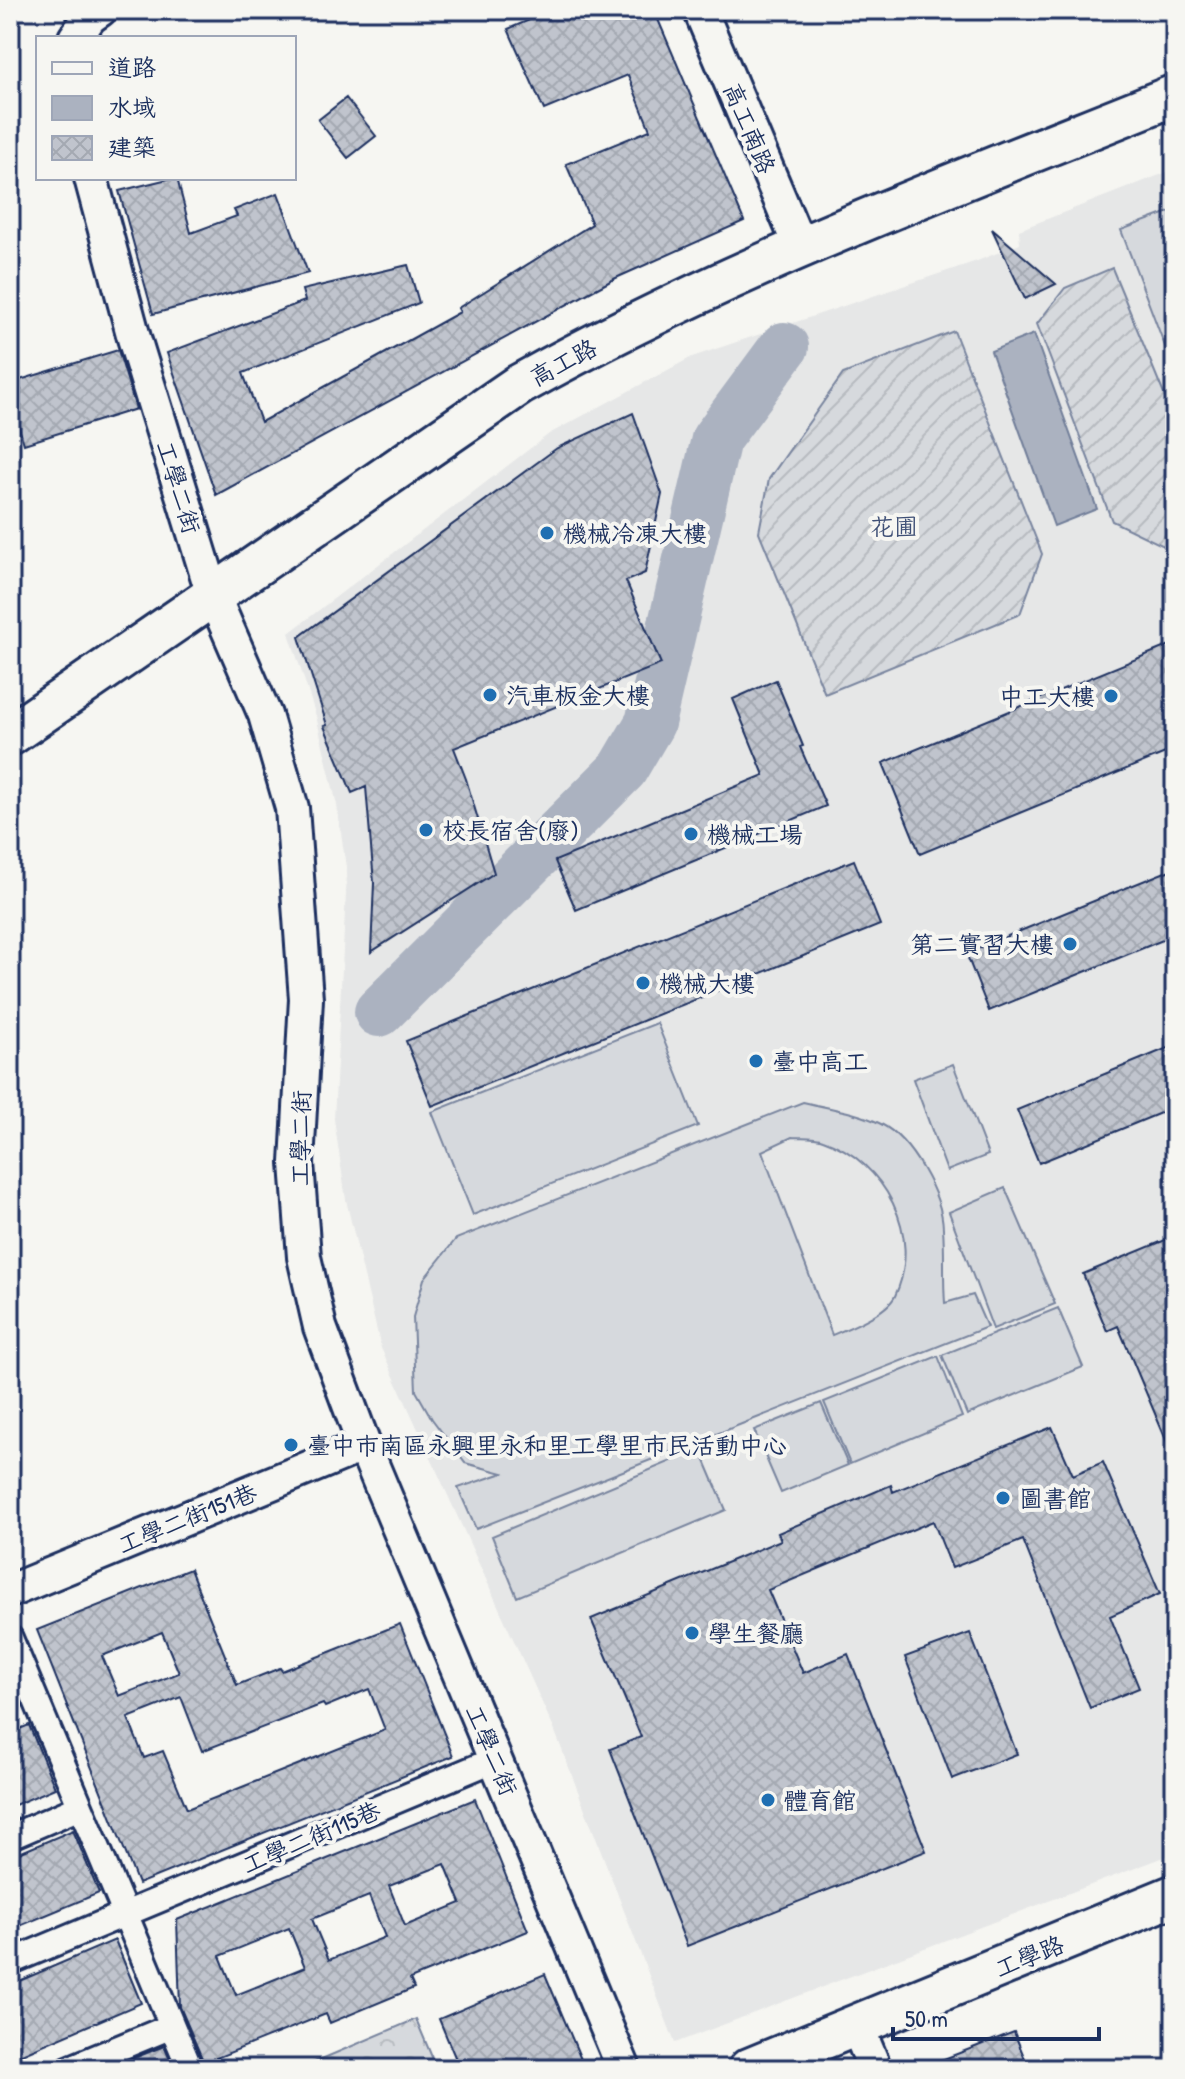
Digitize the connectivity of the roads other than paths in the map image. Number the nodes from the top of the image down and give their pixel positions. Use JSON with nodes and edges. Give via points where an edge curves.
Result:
{"nodes":[{"id":1,"x":100,"y":10,"type":"edge"},
{"id":2,"x":700,"y":10,"type":"edge"},
{"id":3,"x":76,"y":36,"type":"edge"},
{"id":4,"x":1175,"y":95,"type":"edge"},
{"id":5,"x":92,"y":180,"type":"edge"},
{"id":6,"x":800,"y":247,"type":"junction"},
{"id":7,"x":213,"y":595,"type":"junction"},
{"id":8,"x":10,"y":735,"type":"edge"},
{"id":9,"x":364,"y":1445,"type":"junction"},
{"id":10,"x":10,"y":1591,"type":"edge"},
{"id":11,"x":10,"y":1638,"type":"edge"},
{"id":12,"x":496,"y":1759,"type":"junction"},
{"id":13,"x":80,"y":1807,"type":"junction"},
{"id":14,"x":10,"y":1837,"type":"edge"},
{"id":15,"x":1175,"y":1895,"type":"edge"},
{"id":16,"x":125,"y":1914,"type":"junction"},
{"id":17,"x":10,"y":1962,"type":"edge"},
{"id":18,"x":172,"y":2026,"type":"junction"},
{"id":19,"x":857,"y":2026,"type":"junction"},
{"id":20,"x":68,"y":2069,"type":"edge"},
{"id":21,"x":190,"y":2069,"type":"edge"},
{"id":22,"x":624,"y":2069,"type":"edge"},
{"id":23,"x":749,"y":2069,"type":"edge"},
{"id":24,"x":875,"y":2069,"type":"edge"}],
"edges":[{"from":1,"to":3,"type":"street"},
{"from":2,"to":6,"type":"street","name":"高工南路"},
{"from":4,"to":6,"type":"street","name":"高工路"},
{"from":5,"to":7,"type":"street","name":"工學二街"},
{"from":6,"to":7,"type":"street","name":"高工路","via":[[519,385]]},
{"from":7,"to":8,"type":"street","name":"高工路"},
{"from":7,"to":9,"type":"street","name":"工學二街","via":[[265,715],[292,808],[306,999],[297,1163],[304,1257],[320,1327]]},
{"from":9,"to":10,"type":"street","name":"工學二街151巷"},
{"from":9,"to":12,"type":"street","name":"工學二街"},
{"from":11,"to":13,"type":"street"},
{"from":12,"to":16,"type":"street","name":"工學二街115巷"},
{"from":12,"to":22,"type":"street","name":"工學二街"},
{"from":13,"to":14,"type":"street"},
{"from":13,"to":16,"type":"street"},
{"from":15,"to":19,"type":"street","name":"工學路"},
{"from":16,"to":17,"type":"street","name":"工學二街115巷"},
{"from":16,"to":18,"type":"street"},
{"from":18,"to":20,"type":"street"},
{"from":18,"to":21,"type":"street"},
{"from":19,"to":23,"type":"street","name":"工學路"},
{"from":19,"to":24,"type":"street"}]}
